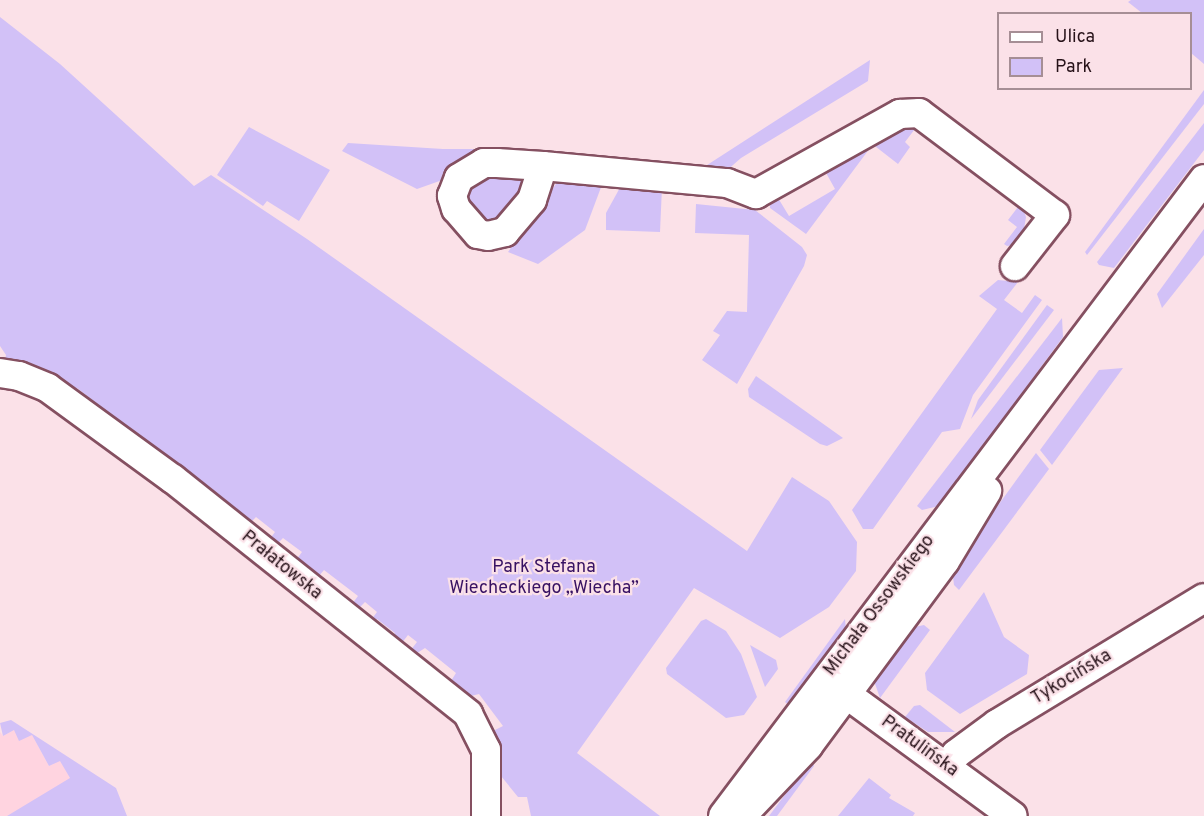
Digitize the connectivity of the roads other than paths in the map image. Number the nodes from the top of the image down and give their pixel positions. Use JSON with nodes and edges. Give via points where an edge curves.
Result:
{"nodes":[{"id":1,"x":543,"y":166,"type":"dead end"},
{"id":2,"x":1204,"y":179,"type":"edge"},
{"id":3,"x":1015,"y":266,"type":"dead end"},
{"id":4,"x":0,"y":373,"type":"edge"},
{"id":5,"x":1204,"y":598,"type":"edge"},
{"id":6,"x":836,"y":686,"type":"junction"},
{"id":7,"x":946,"y":767,"type":"junction"},
{"id":8,"x":486,"y":816,"type":"edge"},
{"id":9,"x":723,"y":816,"type":"edge"},
{"id":10,"x":743,"y":816,"type":"edge"},
{"id":11,"x":1013,"y":816,"type":"edge"}],
"edges":[{"from":1,"to":3,"type":"street","via":[[727,183],[756,194],[900,114],[919,113],[1055,215]]},
{"from":2,"to":6,"type":"street","name":"Michała Ossowskiego"},
{"from":4,"to":8,"type":"street","name":"Prałatowska","via":[[48,388],[173,479],[468,714],[486,750]]},
{"from":5,"to":7,"type":"street","name":"Tykocińska","via":[[997,724],[956,754]]},
{"from":6,"to":7,"type":"street","name":"Pratulińska"},
{"from":6,"to":9,"type":"street","name":"Michała Ossowskiego"},
{"from":6,"to":10,"type":"street","name":"Michała Ossowskiego","via":[[808,746]]},
{"from":7,"to":11,"type":"street","name":"Pratulińska"}]}
